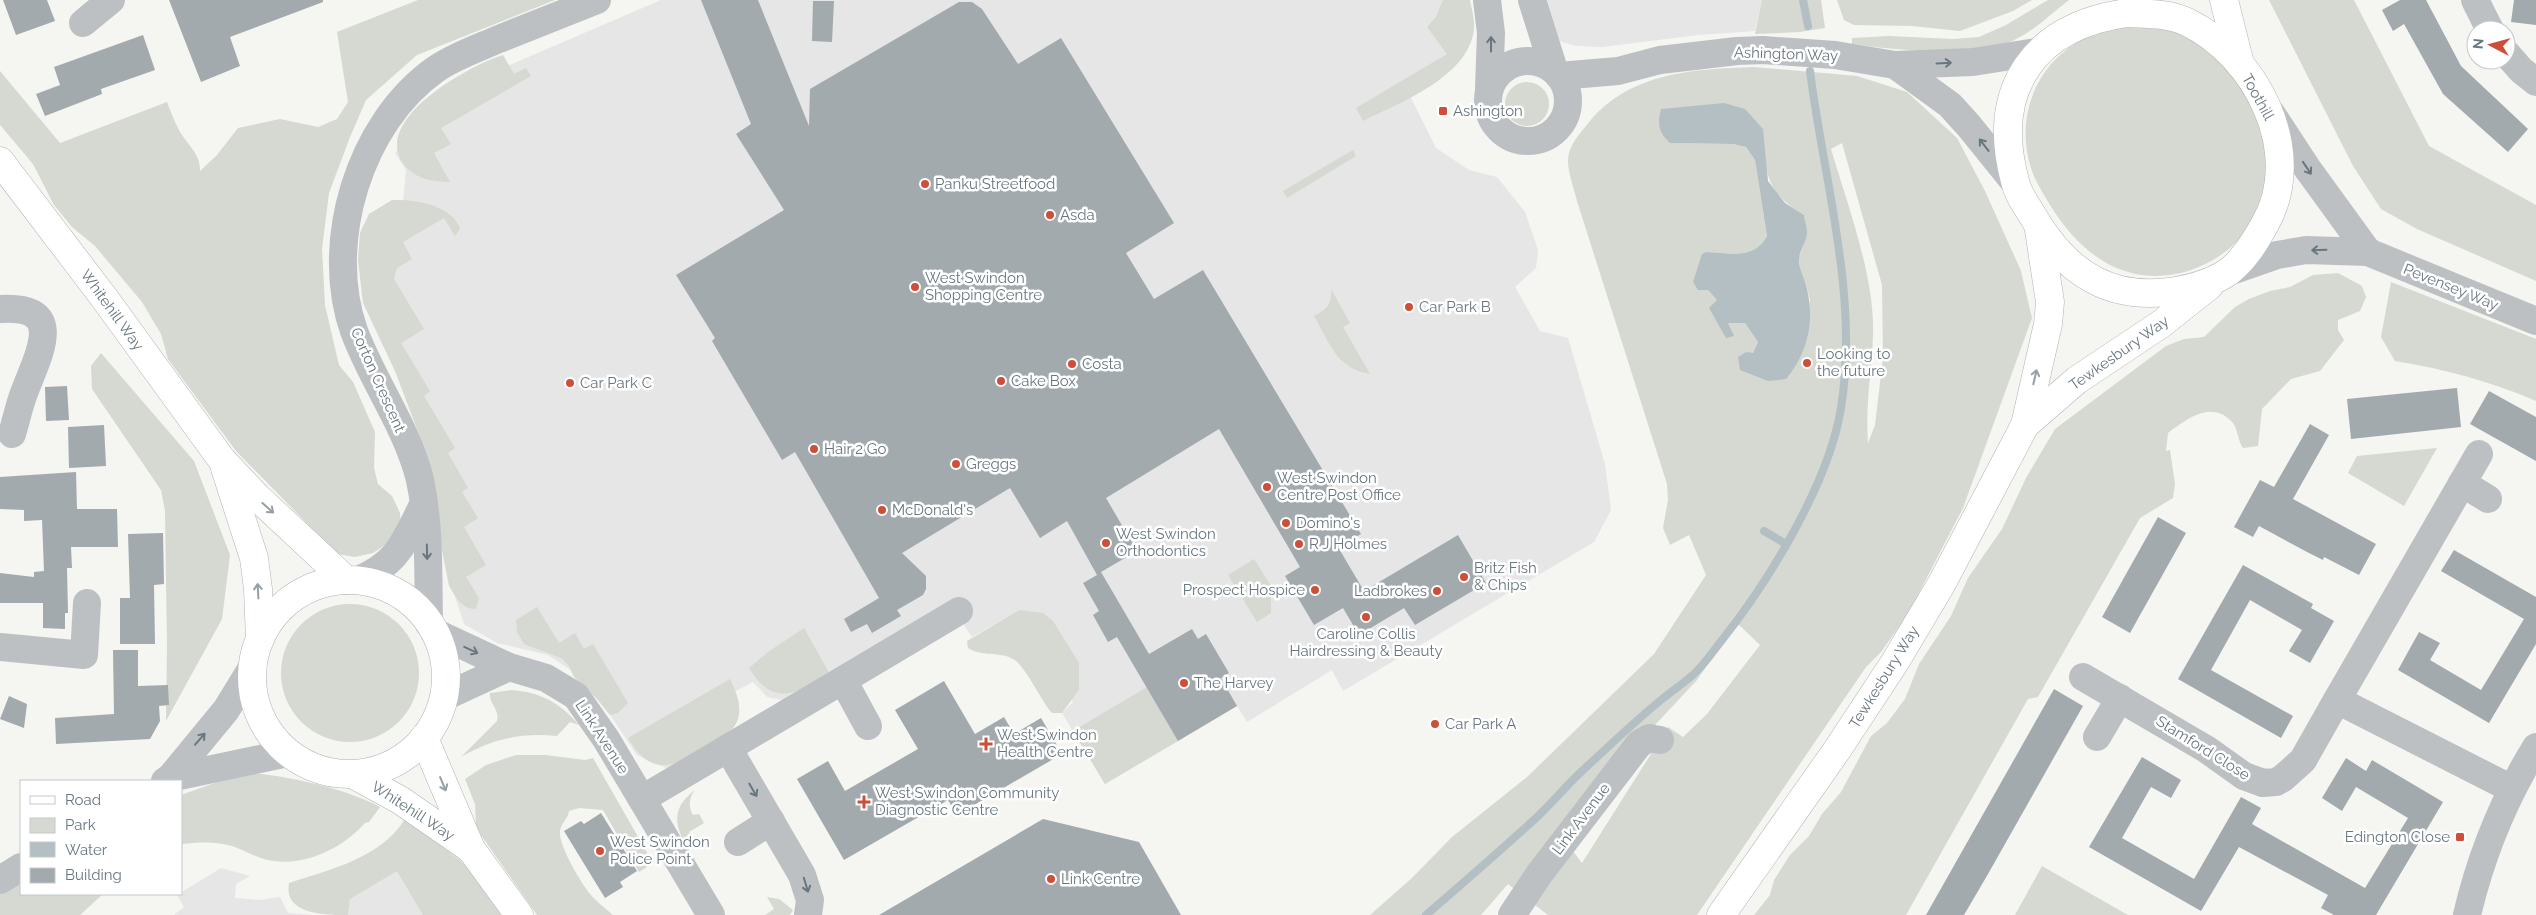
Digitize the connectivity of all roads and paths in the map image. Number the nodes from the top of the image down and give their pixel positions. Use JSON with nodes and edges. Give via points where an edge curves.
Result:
{"nodes":[{"id":1,"x":597,"y":0,"type":"edge"},
{"id":2,"x":1487,"y":0,"type":"edge"},
{"id":3,"x":1532,"y":0,"type":"edge"},
{"id":4,"x":2112,"y":0,"type":"edge"},
{"id":5,"x":2224,"y":0,"type":"edge"},
{"id":6,"x":2474,"y":0,"type":"edge"},
{"id":7,"x":121,"y":2,"type":"edge"},
{"id":8,"x":2485,"y":20,"type":"edge"},
{"id":9,"x":83,"y":23,"type":"dead end"},
{"id":10,"x":2079,"y":25,"type":"junction"},
{"id":11,"x":2036,"y":52,"type":"junction"},
{"id":12,"x":1895,"y":65,"type":"junction"},
{"id":13,"x":2240,"y":65,"type":"junction"},
{"id":14,"x":2516,"y":65,"type":"edge"},
{"id":15,"x":1618,"y":71,"type":"junction"},
{"id":16,"x":1556,"y":73,"type":"junction"},
{"id":17,"x":2536,"y":82,"type":"edge"},
{"id":18,"x":1489,"y":88,"type":"junction"},
{"id":19,"x":1568,"y":106,"type":"junction"},
{"id":20,"x":2271,"y":112,"type":"junction"},
{"id":21,"x":0,"y":161,"type":"edge"},
{"id":22,"x":2015,"y":183,"type":"junction"},
{"id":23,"x":2038,"y":224,"type":"junction"},
{"id":24,"x":2368,"y":252,"type":"junction"},
{"id":25,"x":2224,"y":276,"type":"junction"},
{"id":26,"x":0,"y":308,"type":"edge"},
{"id":27,"x":2536,"y":321,"type":"edge"},
{"id":28,"x":2025,"y":425,"type":"junction"},
{"id":29,"x":12,"y":434,"type":"dead end"},
{"id":30,"x":2479,"y":454,"type":"dead end"},
{"id":31,"x":222,"y":460,"type":"junction"},
{"id":32,"x":2462,"y":483,"type":"junction"},
{"id":33,"x":2488,"y":499,"type":"dead end"},
{"id":34,"x":424,"y":503,"type":"junction"},
{"id":35,"x":351,"y":580,"type":"junction"},
{"id":36,"x":87,"y":603,"type":"dead end"},
{"id":37,"x":959,"y":611,"type":"dead end"},
{"id":38,"x":432,"y":628,"type":"junction"},
{"id":39,"x":260,"y":639,"type":"junction"},
{"id":40,"x":0,"y":648,"type":"edge"},
{"id":41,"x":253,"y":666,"type":"junction"},
{"id":42,"x":509,"y":667,"type":"junction"},
{"id":43,"x":2083,"y":677,"type":"dead end"},
{"id":44,"x":843,"y":680,"type":"junction"},
{"id":45,"x":444,"y":697,"type":"junction"},
{"id":46,"x":2120,"y":698,"type":"junction"},
{"id":47,"x":2337,"y":700,"type":"junction"},
{"id":48,"x":868,"y":726,"type":"dead end"},
{"id":49,"x":2097,"y":737,"type":"dead end"},
{"id":50,"x":424,"y":738,"type":"junction"},
{"id":51,"x":1660,"y":740,"type":"dead end"},
{"id":52,"x":2536,"y":747,"type":"edge"},
{"id":53,"x":728,"y":748,"type":"junction"},
{"id":54,"x":288,"y":753,"type":"junction"},
{"id":55,"x":354,"y":774,"type":"junction"},
{"id":56,"x":168,"y":780,"type":"edge"},
{"id":57,"x":2512,"y":789,"type":"junction"},
{"id":58,"x":642,"y":799,"type":"junction"},
{"id":59,"x":772,"y":821,"type":"junction"},
{"id":60,"x":738,"y":842,"type":"dead end"},
{"id":61,"x":471,"y":849,"type":"junction"},
{"id":62,"x":20,"y":868,"type":"edge"},
{"id":63,"x":0,"y":880,"type":"edge"},
{"id":64,"x":519,"y":915,"type":"edge"},
{"id":65,"x":711,"y":915,"type":"edge"},
{"id":66,"x":808,"y":915,"type":"edge"},
{"id":67,"x":1512,"y":915,"type":"edge"},
{"id":68,"x":1721,"y":915,"type":"edge"},
{"id":69,"x":2467,"y":915,"type":"edge"}],
"edges":[{"from":1,"to":34,"type":"street","name":"Corton Crescent","via":[[471,50],[437,68],[397,106],[381,128],[357,175],[345,231],[348,308],[354,330],[412,456]]},
{"from":18,"to":2,"type":"street","one_way":true,"via":[[1491,33]]},
{"from":3,"to":16,"type":"street"},
{"from":4,"to":10,"type":"main road"},
{"from":5,"to":13,"type":"main road"},
{"from":6,"to":8,"type":"street"},
{"from":7,"to":9,"type":"street"},
{"from":10,"to":11,"type":"main road","name":"Toothill"},
{"from":10,"to":13,"type":"main road","name":"Toothill","via":[[2127,13],[2162,15],[2208,33]]},
{"from":12,"to":11,"type":"street","name":"Ashington Way","one_way":true,"via":[[1973,62]]},
{"from":11,"to":22,"type":"main road","name":"Toothill","via":[[2018,81],[2008,118],[2008,142]]},
{"from":12,"to":15,"type":"street","name":"Ashington Way","via":[[1848,56],[1763,50],[1700,54]]},
{"from":22,"to":12,"type":"street","name":"Ashington Way","one_way":true,"via":[[1950,106]]},
{"from":13,"to":20,"type":"main road","name":"Toothill"},
{"from":14,"to":17,"type":"street"},
{"from":15,"to":16,"type":"street","name":"Ashington Way"},
{"from":15,"to":19,"type":"street","name":"Ashington Way"},
{"from":16,"to":18,"type":"street","via":[[1531,60],[1517,62],[1505,67]]},
{"from":16,"to":19,"type":"street","via":[[1567,90]]},
{"from":18,"to":19,"type":"street","via":[[1489,114],[1495,126],[1514,140],[1526,142],[1547,137],[1563,121]]},
{"from":20,"to":24,"type":"street","one_way":true},
{"from":20,"to":25,"type":"main road","name":"Toothill","via":[[2280,162],[2274,204],[2260,234]]},
{"from":21,"to":31,"type":"main road","name":"Whitehill Way"},
{"from":22,"to":23,"type":"main road","name":"Toothill"},
{"from":23,"to":25,"type":"main road","name":"Toothill","via":[[2048,242],[2074,267],[2118,290],[2160,293]]},
{"from":28,"to":23,"type":"main road","name":"Tewkesbury Way","one_way":true,"via":[[2050,302]]},
{"from":24,"to":25,"type":"street","name":"Pevensey Way","one_way":true,"via":[[2306,250],[2277,255]]},
{"from":24,"to":27,"type":"street","name":"Pevensey Way"},
{"from":25,"to":28,"type":"main road","name":"Tewkesbury Way","via":[[2162,324],[2078,380]]},
{"from":26,"to":29,"type":"street","via":[[26,310],[35,315],[44,331],[44,341],[23,394]]},
{"from":28,"to":68,"type":"main road","name":"Tewkesbury Way","via":[[1942,582],[1895,662]]},
{"from":30,"to":32,"type":"street","name":"Stamford Close"},
{"from":31,"to":35,"type":"main road","name":"Whitehill Way","one_way":true,"via":[[257,497]]},
{"from":39,"to":31,"type":"main road","name":"Whitehill Way","one_way":true,"via":[[254,558]]},
{"from":32,"to":33,"type":"street"},
{"from":32,"to":47,"type":"street","name":"Stamford Close"},
{"from":34,"to":35,"type":"street","via":[[397,554],[382,568]]},
{"from":34,"to":38,"type":"street","name":"Corton Crescent","one_way":true},
{"from":35,"to":38,"type":"main road","via":[[378,585],[398,594],[415,607]]},
{"from":35,"to":39,"type":"main road","via":[[319,586],[292,599],[274,616]]},
{"from":36,"to":40,"type":"street","via":[[84,655]]},
{"from":37,"to":44,"type":"street"},
{"from":38,"to":42,"type":"street","name":"Link Avenue","one_way":true},
{"from":38,"to":45,"type":"main road","via":[[444,659]]},
{"from":39,"to":41,"type":"main road"},
{"from":41,"to":54,"type":"main road","via":[[254,698],[259,714],[266,729]]},
{"from":56,"to":41,"type":"street","one_way":true,"via":[[226,710]]},
{"from":42,"to":45,"type":"street"},
{"from":42,"to":58,"type":"street","name":"Link Avenue","via":[[546,678],[576,696],[590,712]]},
{"from":43,"to":46,"type":"street","name":"Stamford Close"},
{"from":44,"to":48,"type":"street"},
{"from":44,"to":53,"type":"street"},
{"from":45,"to":50,"type":"main road"},
{"from":46,"to":47,"type":"street","name":"Stamford Close","via":[[2206,749],[2244,776],[2268,783],[2283,778],[2303,760]]},
{"from":46,"to":49,"type":"street"},
{"from":47,"to":57,"type":"street"},
{"from":50,"to":55,"type":"main road","via":[[399,761],[384,768]]},
{"from":50,"to":61,"type":"main road","name":"Whitehill Way","one_way":true},
{"from":51,"to":67,"type":"street","name":"Link Avenue","via":[[1650,738],[1639,744],[1540,873]]},
{"from":52,"to":57,"type":"street"},
{"from":53,"to":58,"type":"street"},
{"from":53,"to":59,"type":"street","one_way":true},
{"from":54,"to":55,"type":"main road","via":[[326,772]]},
{"from":54,"to":56,"type":"street"},
{"from":55,"to":61,"type":"main road","name":"Whitehill Way","via":[[400,800]]},
{"from":57,"to":69,"type":"street","via":[[2485,854]]},
{"from":58,"to":65,"type":"street","name":"Link Avenue"},
{"from":59,"to":60,"type":"street"},
{"from":59,"to":66,"type":"street","one_way":true,"via":[[805,880],[810,900]]},
{"from":61,"to":64,"type":"main road","name":"Whitehill Way"},
{"from":62,"to":63,"type":"street"}]}
